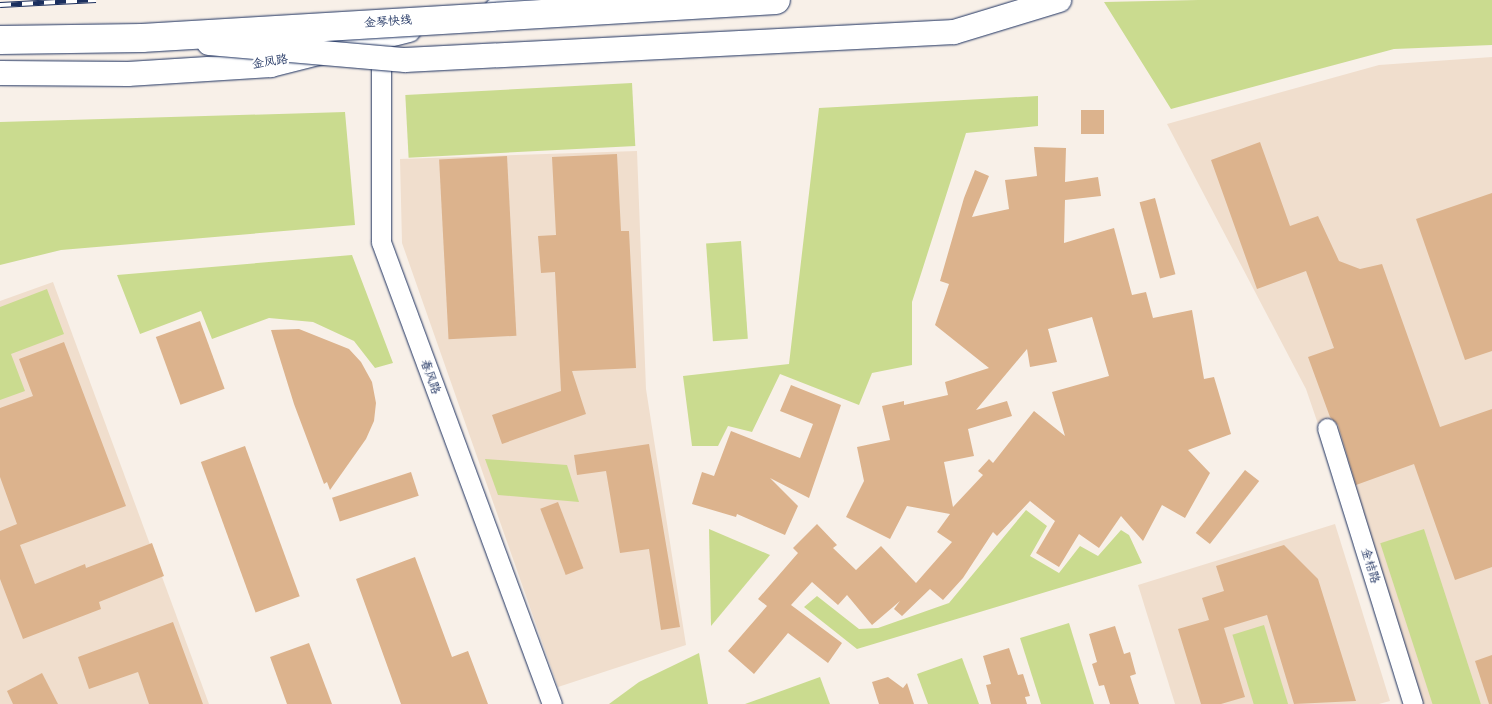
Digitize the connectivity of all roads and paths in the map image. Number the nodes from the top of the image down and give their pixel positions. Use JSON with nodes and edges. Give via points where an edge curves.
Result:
{"nodes":[{"id":1,"x":534,"y":0,"type":"edge"},
{"id":2,"x":776,"y":0,"type":"edge"},
{"id":3,"x":1058,"y":0,"type":"edge"},
{"id":4,"x":381,"y":37,"type":"junction"},
{"id":5,"x":142,"y":38,"type":"junction"},
{"id":6,"x":0,"y":40,"type":"edge"},
{"id":7,"x":0,"y":72,"type":"edge"},
{"id":8,"x":1327,"y":428,"type":"dead end"},
{"id":9,"x":552,"y":704,"type":"edge"},
{"id":10,"x":1413,"y":704,"type":"edge"}],
"edges":[{"from":1,"to":4,"type":"main road","name":"金凤路"},
{"from":2,"to":5,"type":"highway","name":"金琴快线","bridge":true},
{"from":3,"to":5,"type":"main road","bridge":true,"via":[[954,32],[405,60]]},
{"from":4,"to":7,"type":"main road","name":"金凤路","via":[[271,65],[128,74]]},
{"from":4,"to":9,"type":"street","name":"春风路","via":[[381,242]]},
{"from":5,"to":6,"type":"highway","name":"金琴快线","bridge":true},
{"from":8,"to":10,"type":"street","name":"金桔路"}]}
